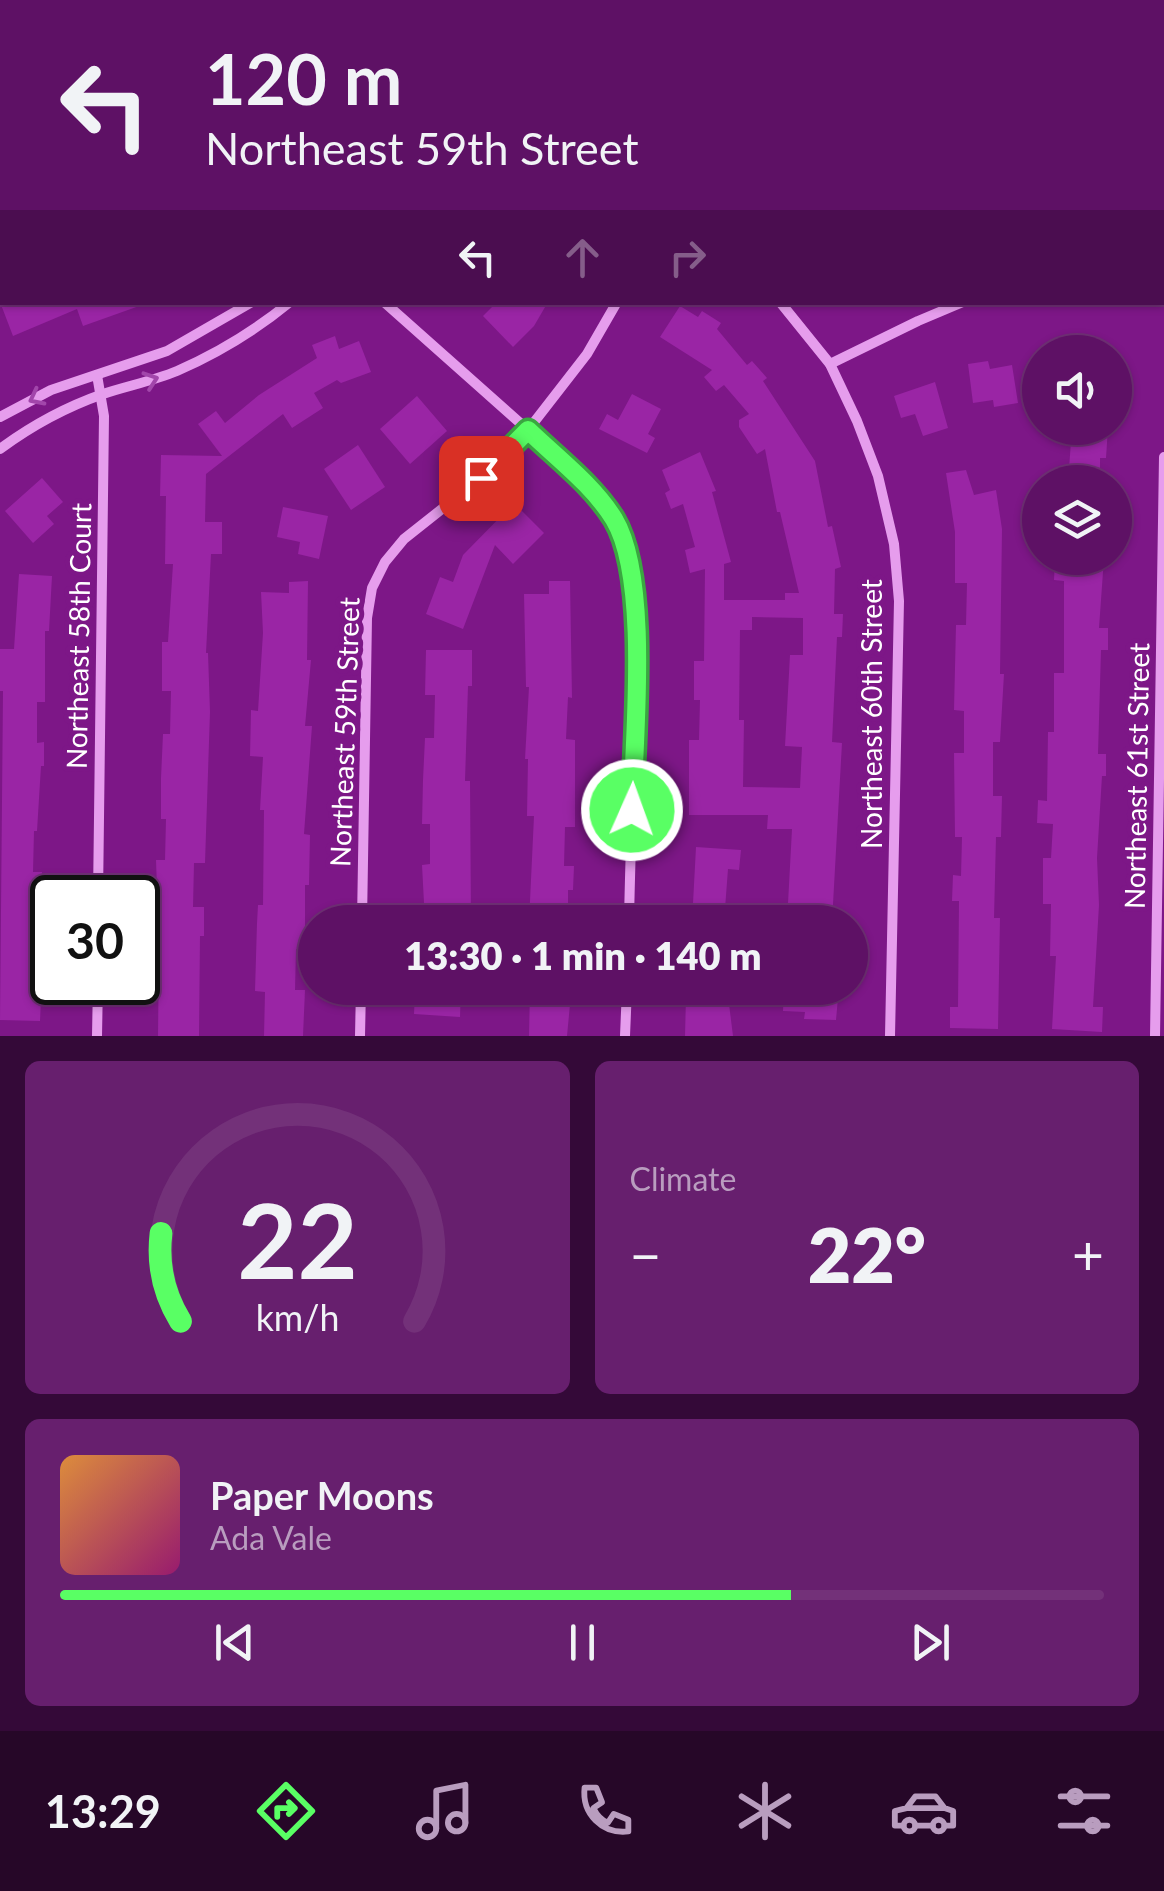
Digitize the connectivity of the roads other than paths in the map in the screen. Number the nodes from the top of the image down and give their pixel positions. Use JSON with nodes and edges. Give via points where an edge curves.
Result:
{"nodes":[{"id":1,"x":247,"y":305,"type":"edge"},
{"id":2,"x":286,"y":305,"type":"edge"},
{"id":3,"x":387,"y":305,"type":"edge"},
{"id":4,"x":614,"y":305,"type":"edge"},
{"id":5,"x":782,"y":305,"type":"edge"},
{"id":6,"x":956,"y":305,"type":"edge"},
{"id":7,"x":830,"y":364,"type":"junction"},
{"id":8,"x":97,"y":375,"type":"junction"},
{"id":9,"x":102,"y":394,"type":"junction"},
{"id":10,"x":0,"y":418,"type":"edge"},
{"id":11,"x":528,"y":430,"type":"junction"},
{"id":12,"x":0,"y":449,"type":"edge"},
{"id":13,"x":1164,"y":457,"type":"edge"},
{"id":14,"x":98,"y":875,"type":"edge"},
{"id":15,"x":362,"y":905,"type":"edge"},
{"id":16,"x":630,"y":905,"type":"edge"},
{"id":17,"x":98,"y":1005,"type":"edge"},
{"id":18,"x":361,"y":1005,"type":"edge"},
{"id":19,"x":626,"y":1005,"type":"edge"},
{"id":20,"x":97,"y":1036,"type":"edge"},
{"id":21,"x":360,"y":1036,"type":"edge"},
{"id":22,"x":625,"y":1036,"type":"edge"},
{"id":23,"x":890,"y":1036,"type":"edge"},
{"id":24,"x":1155,"y":1036,"type":"edge"}],
"edges":[{"from":1,"to":8,"type":"street","via":[[167,351]]},
{"from":9,"to":2,"type":"street","one_way":true,"via":[[175,372]]},
{"from":3,"to":11,"type":"street"},
{"from":4,"to":11,"type":"street","name":"Northeast 59th Street","via":[[587,354]]},
{"from":5,"to":7,"type":"street","name":"Northeast 60th Street"},
{"from":6,"to":7,"type":"street"},
{"from":7,"to":23,"type":"street","name":"Northeast 60th Street","via":[[878,476],[894,544],[899,601]]},
{"from":8,"to":9,"type":"street","name":"Northeast 58th Court"},
{"from":8,"to":10,"type":"street","one_way":true,"via":[[50,390]]},
{"from":9,"to":12,"type":"street"},
{"from":9,"to":14,"type":"street","name":"Northeast 58th Court"},
{"from":11,"to":15,"type":"street","name":"Northeast 59th Street","via":[[481,478],[404,539],[372,588]]},
{"from":11,"to":16,"type":"street","via":[[594,494],[626,545],[637,661]]},
{"from":13,"to":24,"type":"street","name":"Northeast 61st Street"},
{"from":17,"to":20,"type":"street"},
{"from":18,"to":21,"type":"street"},
{"from":19,"to":22,"type":"street"}]}
